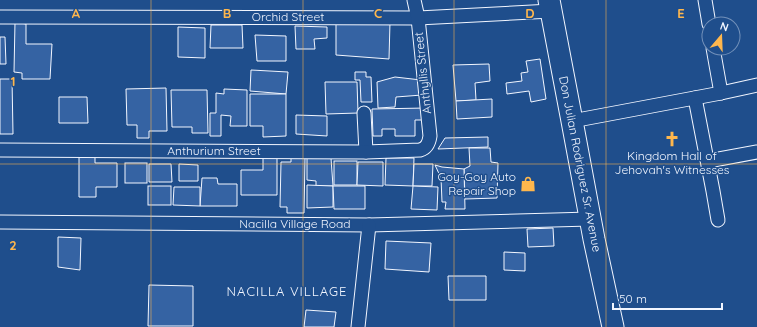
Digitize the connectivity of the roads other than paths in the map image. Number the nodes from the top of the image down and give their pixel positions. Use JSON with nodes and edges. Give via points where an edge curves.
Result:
{"nodes":[{"id":1,"x":414,"y":0,"type":"edge"},
{"id":2,"x":705,"y":0,"type":"edge"},
{"id":3,"x":550,"y":5,"type":"edge"},
{"id":4,"x":708,"y":16,"type":"edge"},
{"id":5,"x":0,"y":17,"type":"edge"},
{"id":6,"x":418,"y":18,"type":"junction"},
{"id":7,"x":714,"y":56,"type":"edge"},
{"id":8,"x":757,"y":86,"type":"edge"},
{"id":9,"x":721,"y":93,"type":"junction"},
{"id":10,"x":695,"y":98,"type":"junction"},
{"id":11,"x":364,"y":113,"type":"dead end"},
{"id":12,"x":572,"y":121,"type":"junction"},
{"id":13,"x":427,"y":146,"type":"joint"},
{"id":14,"x":0,"y":150,"type":"edge"},
{"id":15,"x":366,"y":152,"type":"junction"},
{"id":16,"x":757,"y":152,"type":"edge"},
{"id":17,"x":708,"y":161,"type":"junction"},
{"id":18,"x":590,"y":219,"type":"junction"},
{"id":19,"x":718,"y":220,"type":"dead end"},
{"id":20,"x":0,"y":222,"type":"edge"},
{"id":21,"x":369,"y":225,"type":"junction"},
{"id":22,"x":358,"y":327,"type":"edge"},
{"id":23,"x":613,"y":327,"type":"edge"}],
"edges":[{"from":1,"to":6,"type":"street","name":"Anthyllis Street"},
{"from":2,"to":4,"type":"street"},
{"from":3,"to":6,"type":"street","name":"Orchid Street"},
{"from":3,"to":12,"type":"main road","name":"Don Julian Rodriguez Sr. Avenue"},
{"from":5,"to":6,"type":"street","name":"Orchid Street"},
{"from":6,"to":13,"type":"street","name":"Anthyllis Street","via":[[430,136]]},
{"from":7,"to":9,"type":"street"},
{"from":8,"to":9,"type":"street"},
{"from":9,"to":10,"type":"street"},
{"from":10,"to":12,"type":"street"},
{"from":10,"to":17,"type":"street"},
{"from":11,"to":15,"type":"street"},
{"from":12,"to":18,"type":"main road","name":"Don Julian Rodriguez Sr. Avenue"},
{"from":13,"to":15,"type":"street","name":"Anthurium Street","via":[[420,150]]},
{"from":14,"to":15,"type":"street","name":"Anthurium Street"},
{"from":16,"to":17,"type":"street"},
{"from":17,"to":19,"type":"street"},
{"from":18,"to":21,"type":"street","name":"Nacilla Village Road"},
{"from":18,"to":23,"type":"main road","name":"Don Julian Rodriguez Sr. Avenue"},
{"from":20,"to":21,"type":"street","name":"Nacilla Village Road"},
{"from":21,"to":22,"type":"street"}]}
